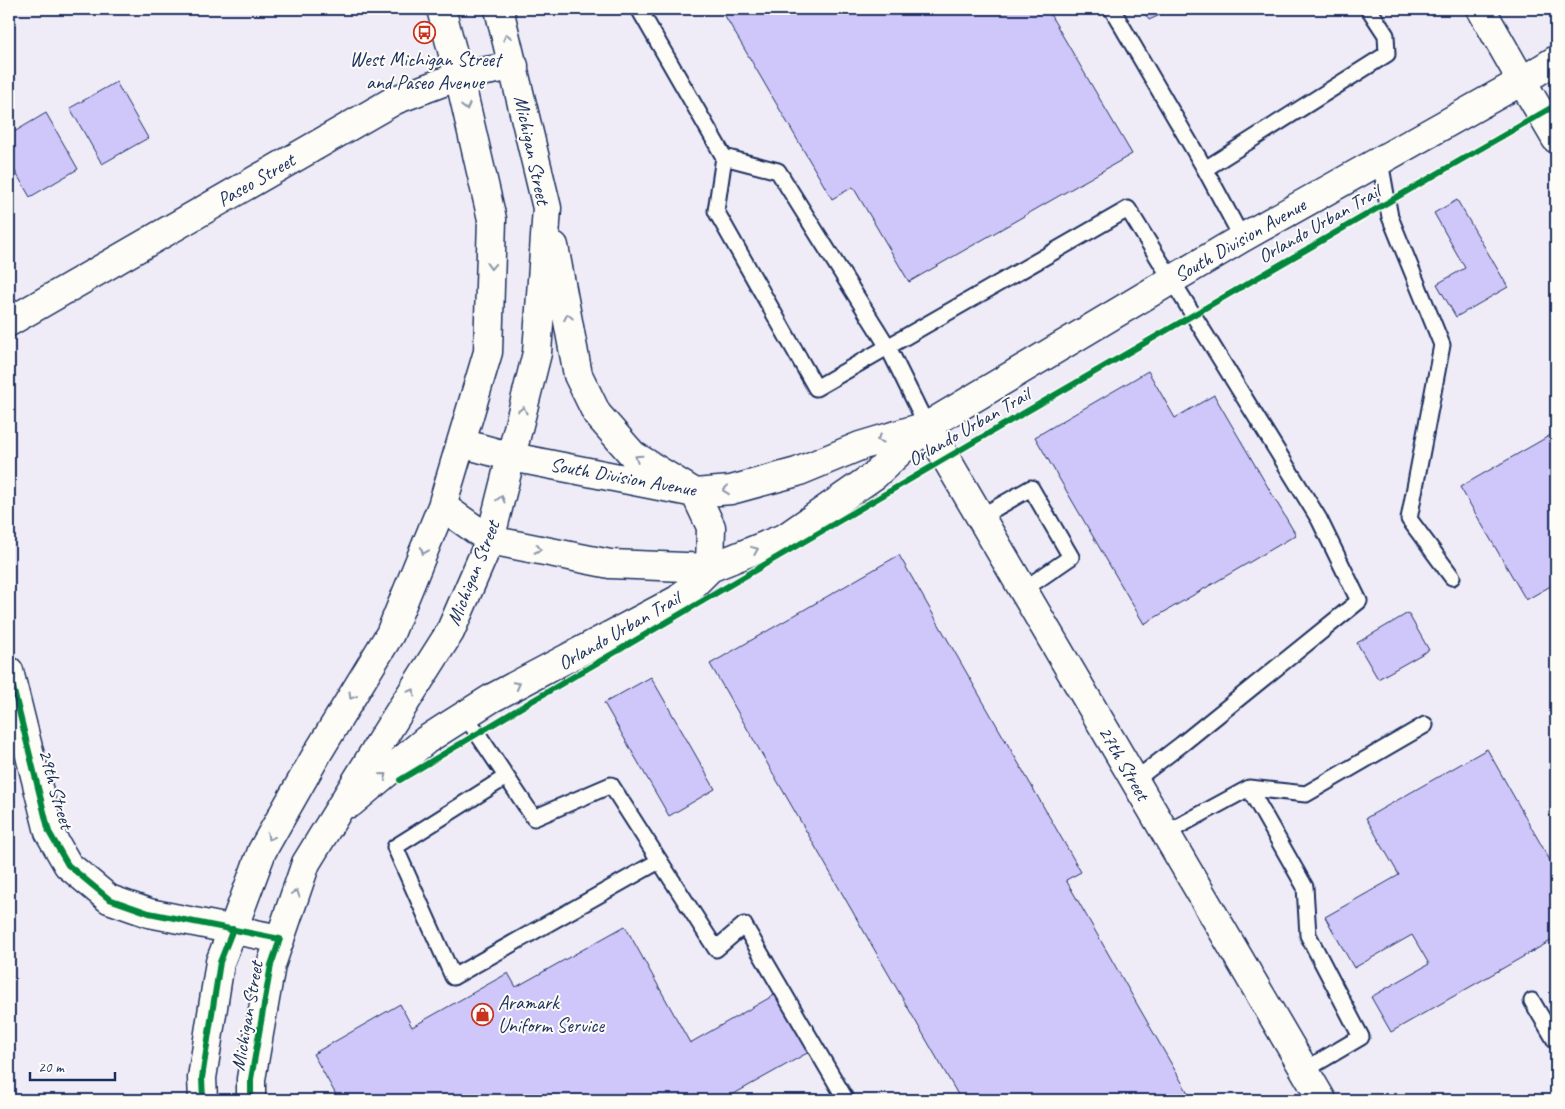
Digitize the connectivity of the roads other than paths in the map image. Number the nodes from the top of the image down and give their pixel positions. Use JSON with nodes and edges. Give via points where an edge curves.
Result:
{"nodes":[{"id":1,"x":441,"y":9,"type":"edge"},
{"id":2,"x":500,"y":9,"type":"edge"},
{"id":3,"x":639,"y":9,"type":"edge"},
{"id":4,"x":1112,"y":9,"type":"edge"},
{"id":5,"x":1369,"y":9,"type":"edge"},
{"id":6,"x":1481,"y":9,"type":"edge"},
{"id":7,"x":1556,"y":60,"type":"edge"},
{"id":8,"x":514,"y":66,"type":"junction"},
{"id":9,"x":459,"y":76,"type":"junction"},
{"id":10,"x":1522,"y":81,"type":"junction"},
{"id":11,"x":1556,"y":139,"type":"edge"},
{"id":12,"x":724,"y":157,"type":"junction"},
{"id":13,"x":1380,"y":160,"type":"junction"},
{"id":14,"x":1205,"y":169,"type":"junction"},
{"id":15,"x":547,"y":208,"type":"junction"},
{"id":16,"x":1242,"y":238,"type":"junction"},
{"id":17,"x":1172,"y":280,"type":"junction"},
{"id":18,"x":9,"y":322,"type":"edge"},
{"id":19,"x":888,"y":347,"type":"junction"},
{"id":20,"x":926,"y":426,"type":"junction"},
{"id":21,"x":461,"y":443,"type":"junction"},
{"id":22,"x":512,"y":458,"type":"junction"},
{"id":23,"x":695,"y":493,"type":"junction"},
{"id":24,"x":442,"y":506,"type":"junction"},
{"id":25,"x":980,"y":517,"type":"junction"},
{"id":26,"x":490,"y":540,"type":"junction"},
{"id":27,"x":710,"y":568,"type":"junction"},
{"id":28,"x":1452,"y":577,"type":"dead end"},
{"id":29,"x":1023,"y":590,"type":"junction"},
{"id":30,"x":9,"y":671,"type":"edge"},
{"id":31,"x":465,"y":715,"type":"junction"},
{"id":32,"x":1425,"y":725,"type":"dead end"},
{"id":33,"x":506,"y":777,"type":"junction"},
{"id":34,"x":1135,"y":780,"type":"junction"},
{"id":35,"x":1249,"y":788,"type":"junction"},
{"id":36,"x":333,"y":819,"type":"junction"},
{"id":37,"x":1166,"y":833,"type":"junction"},
{"id":38,"x":659,"y":861,"type":"junction"},
{"id":39,"x":233,"y":929,"type":"junction"},
{"id":40,"x":280,"y":939,"type":"junction"},
{"id":41,"x":1532,"y":1001,"type":"dead end"},
{"id":42,"x":1556,"y":1042,"type":"edge"},
{"id":43,"x":1305,"y":1070,"type":"junction"},
{"id":44,"x":203,"y":1100,"type":"edge"},
{"id":45,"x":251,"y":1100,"type":"edge"},
{"id":46,"x":846,"y":1100,"type":"edge"},
{"id":47,"x":1322,"y":1100,"type":"edge"}],
"edges":[{"from":1,"to":9,"type":"street","name":"Michigan Street"},
{"from":8,"to":2,"type":"street","name":"Michigan Street","one_way":true},
{"from":3,"to":12,"type":"lane"},
{"from":4,"to":14,"type":"lane"},
{"from":5,"to":14,"type":"lane","via":[[1386,35],[1387,54]]},
{"from":6,"to":10,"type":"street"},
{"from":7,"to":10,"type":"street","name":"South Division Avenue"},
{"from":8,"to":9,"type":"street","name":"Paseo Street"},
{"from":8,"to":15,"type":"street","name":"Michigan Street"},
{"from":9,"to":18,"type":"street","name":"Paseo Street","via":[[395,100]]},
{"from":9,"to":21,"type":"street","name":"Michigan Street","one_way":true,"via":[[492,219],[488,352]]},
{"from":10,"to":11,"type":"street"},
{"from":10,"to":13,"type":"street","name":"South Division Avenue"},
{"from":12,"to":19,"type":"lane","via":[[778,171]]},
{"from":12,"to":19,"type":"lane","via":[[716,211],[816,388]]},
{"from":13,"to":16,"type":"street","name":"South Division Avenue"},
{"from":13,"to":28,"type":"lane","via":[[1390,217],[1442,345],[1409,519]]},
{"from":14,"to":16,"type":"lane"},
{"from":22,"to":15,"type":"street","name":"Michigan Street","one_way":true,"via":[[537,353]]},
{"from":23,"to":15,"type":"street","one_way":true,"via":[[633,455],[597,414],[578,375]]},
{"from":16,"to":17,"type":"street","name":"South Division Avenue"},
{"from":17,"to":19,"type":"lane","via":[[1128,209]]},
{"from":17,"to":20,"type":"street","name":"South Division Avenue"},
{"from":17,"to":34,"type":"lane","via":[[1319,519],[1359,601]]},
{"from":19,"to":20,"type":"lane"},
{"from":20,"to":23,"type":"street","name":"South Division Avenue","one_way":true,"via":[[860,446],[798,472],[731,490]]},
{"from":20,"to":25,"type":"street","name":"27th Street"},
{"from":27,"to":20,"type":"street","name":"South Division Avenue","one_way":true,"via":[[786,537],[875,475]]},
{"from":21,"to":22,"type":"street","name":"South Division Avenue"},
{"from":21,"to":24,"type":"street","name":"Michigan Street"},
{"from":22,"to":23,"type":"street","name":"South Division Avenue"},
{"from":26,"to":22,"type":"street","name":"Michigan Street","one_way":true},
{"from":23,"to":27,"type":"street","via":[[711,527]]},
{"from":24,"to":26,"type":"street","name":"South Division Avenue"},
{"from":24,"to":39,"type":"street","name":"Michigan Street","one_way":true,"via":[[390,634],[262,851]]},
{"from":25,"to":29,"type":"street","name":"27th Street"},
{"from":25,"to":29,"type":"lane","via":[[1031,488],[1071,557]]},
{"from":26,"to":27,"type":"street","name":"South Division Avenue","one_way":true,"via":[[610,564]]},
{"from":36,"to":26,"type":"street","name":"Michigan Street","one_way":true,"via":[[450,632]]},
{"from":31,"to":27,"type":"street","one_way":true,"via":[[679,598]]},
{"from":29,"to":34,"type":"street","name":"27th Street"},
{"from":30,"to":39,"type":"street","name":"29th Street","via":[[49,832],[68,865],[109,899],[149,913]]},
{"from":31,"to":33,"type":"lane"},
{"from":36,"to":31,"type":"street","one_way":true,"via":[[426,740]]},
{"from":32,"to":35,"type":"lane","via":[[1306,794]]},
{"from":33,"to":38,"type":"lane","via":[[534,818],[611,785]]},
{"from":33,"to":38,"type":"lane","via":[[395,847],[452,978]]},
{"from":34,"to":37,"type":"street","name":"27th Street"},
{"from":35,"to":37,"type":"lane"},
{"from":35,"to":43,"type":"lane","via":[[1304,887],[1308,934],[1361,1037]]},
{"from":40,"to":36,"type":"street","name":"Michigan Street","one_way":true,"via":[[306,863]]},
{"from":37,"to":43,"type":"street","name":"27th Street"},
{"from":38,"to":46,"type":"lane","via":[[716,949],[744,925]]},
{"from":39,"to":40,"type":"street","name":"29th Street"},
{"from":39,"to":44,"type":"street","name":"Michigan Street","via":[[220,962],[202,1078]]},
{"from":40,"to":45,"type":"street","name":"Michigan Street","via":[[271,965],[251,1079]]},
{"from":41,"to":42,"type":"lane"},
{"from":43,"to":47,"type":"street","name":"27th Street"}]}
